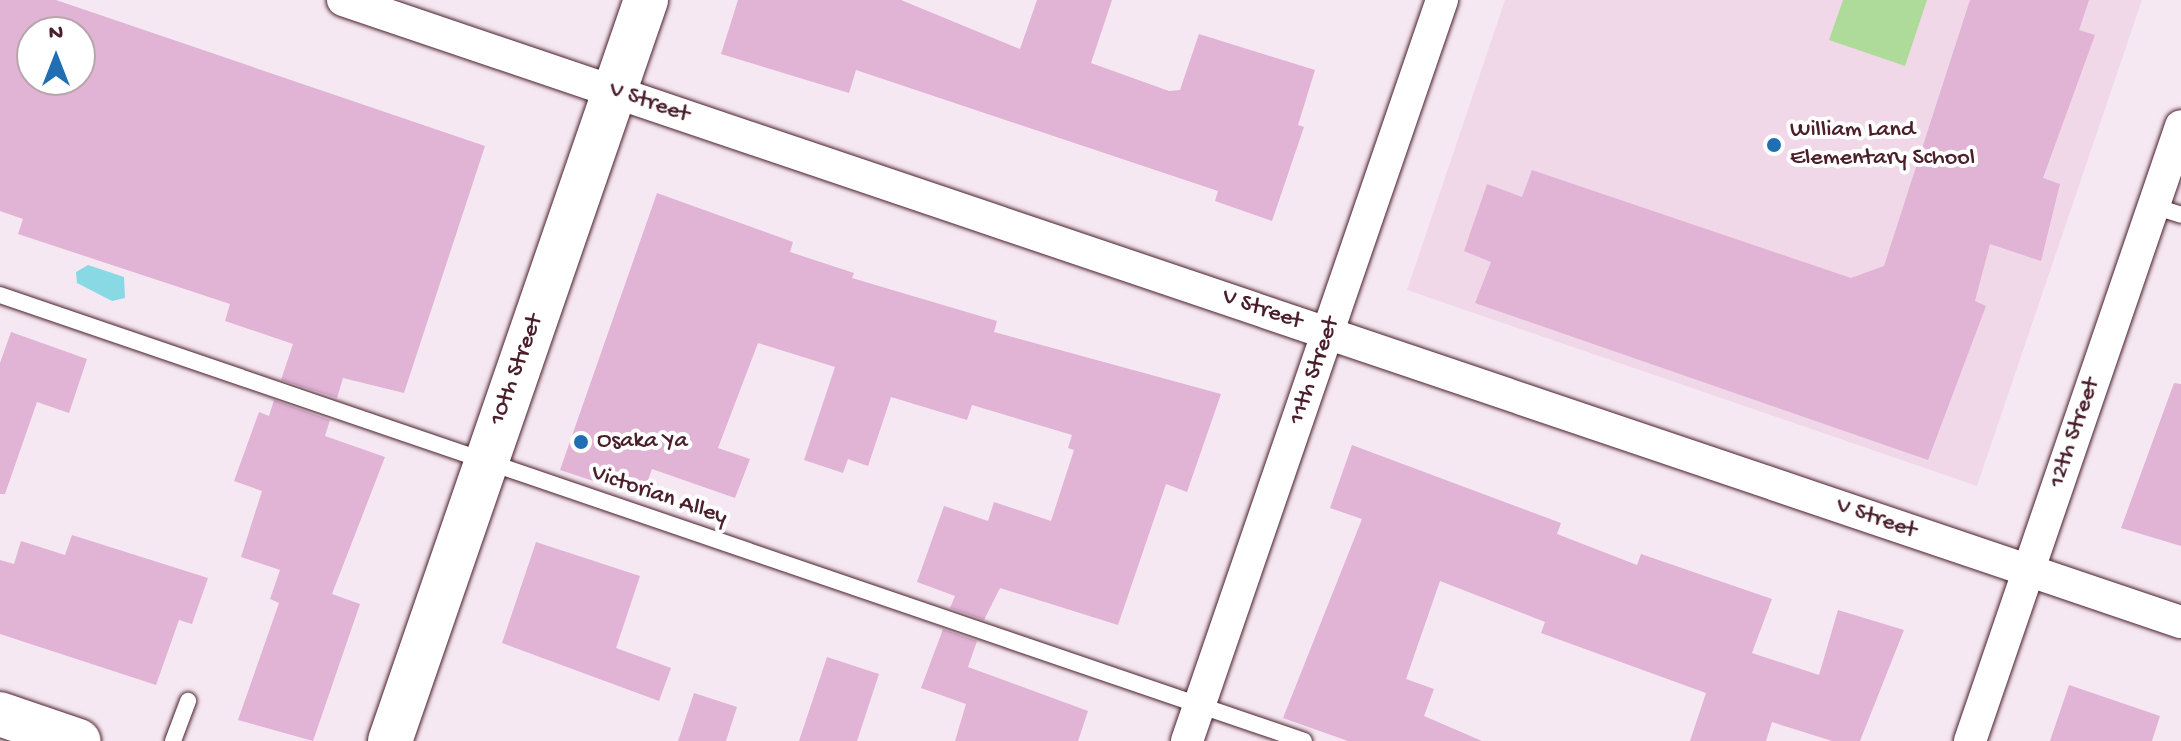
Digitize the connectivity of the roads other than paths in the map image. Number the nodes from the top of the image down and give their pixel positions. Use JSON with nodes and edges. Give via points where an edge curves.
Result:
{"nodes":[{"id":1,"x":343,"y":0,"type":"edge"},
{"id":2,"x":646,"y":0,"type":"edge"},
{"id":3,"x":1442,"y":0,"type":"edge"},
{"id":4,"x":616,"y":92,"type":"junction"},
{"id":5,"x":2181,"y":126,"type":"edge"},
{"id":6,"x":2167,"y":211,"type":"edge"},
{"id":7,"x":0,"y":295,"type":"edge"},
{"id":8,"x":1328,"y":332,"type":"junction"},
{"id":9,"x":485,"y":461,"type":"junction"},
{"id":10,"x":2028,"y":570,"type":"junction"},
{"id":11,"x":2181,"y":622,"type":"edge"},
{"id":12,"x":188,"y":701,"type":"dead end"},
{"id":13,"x":1201,"y":706,"type":"junction"},
{"id":14,"x":0,"y":714,"type":"edge"},
{"id":15,"x":79,"y":741,"type":"edge"},
{"id":16,"x":173,"y":741,"type":"edge"},
{"id":17,"x":390,"y":741,"type":"edge"},
{"id":18,"x":1187,"y":741,"type":"edge"},
{"id":19,"x":1304,"y":741,"type":"edge"},
{"id":20,"x":1970,"y":741,"type":"edge"}],
"edges":[{"from":1,"to":4,"type":"street","name":"V Street"},
{"from":2,"to":4,"type":"street","name":"10th Street"},
{"from":3,"to":8,"type":"street","name":"11th Street"},
{"from":4,"to":8,"type":"street","name":"V Street"},
{"from":4,"to":9,"type":"street","name":"10th Street"},
{"from":5,"to":6,"type":"street","name":"12th Street"},
{"from":6,"to":10,"type":"street","name":"12th Street"},
{"from":7,"to":9,"type":"lane","name":"Victorian Alley"},
{"from":8,"to":10,"type":"street","name":"V Street"},
{"from":8,"to":13,"type":"street","name":"11th Street"},
{"from":9,"to":13,"type":"lane","name":"Victorian Alley"},
{"from":9,"to":17,"type":"street","name":"10th Street"},
{"from":10,"to":11,"type":"street","name":"V Street"},
{"from":10,"to":20,"type":"street","name":"12th Street"},
{"from":12,"to":16,"type":"lane"},
{"from":13,"to":18,"type":"street","name":"11th Street"},
{"from":13,"to":19,"type":"lane","name":"Victorian Alley"},
{"from":14,"to":15,"type":"street"}]}
